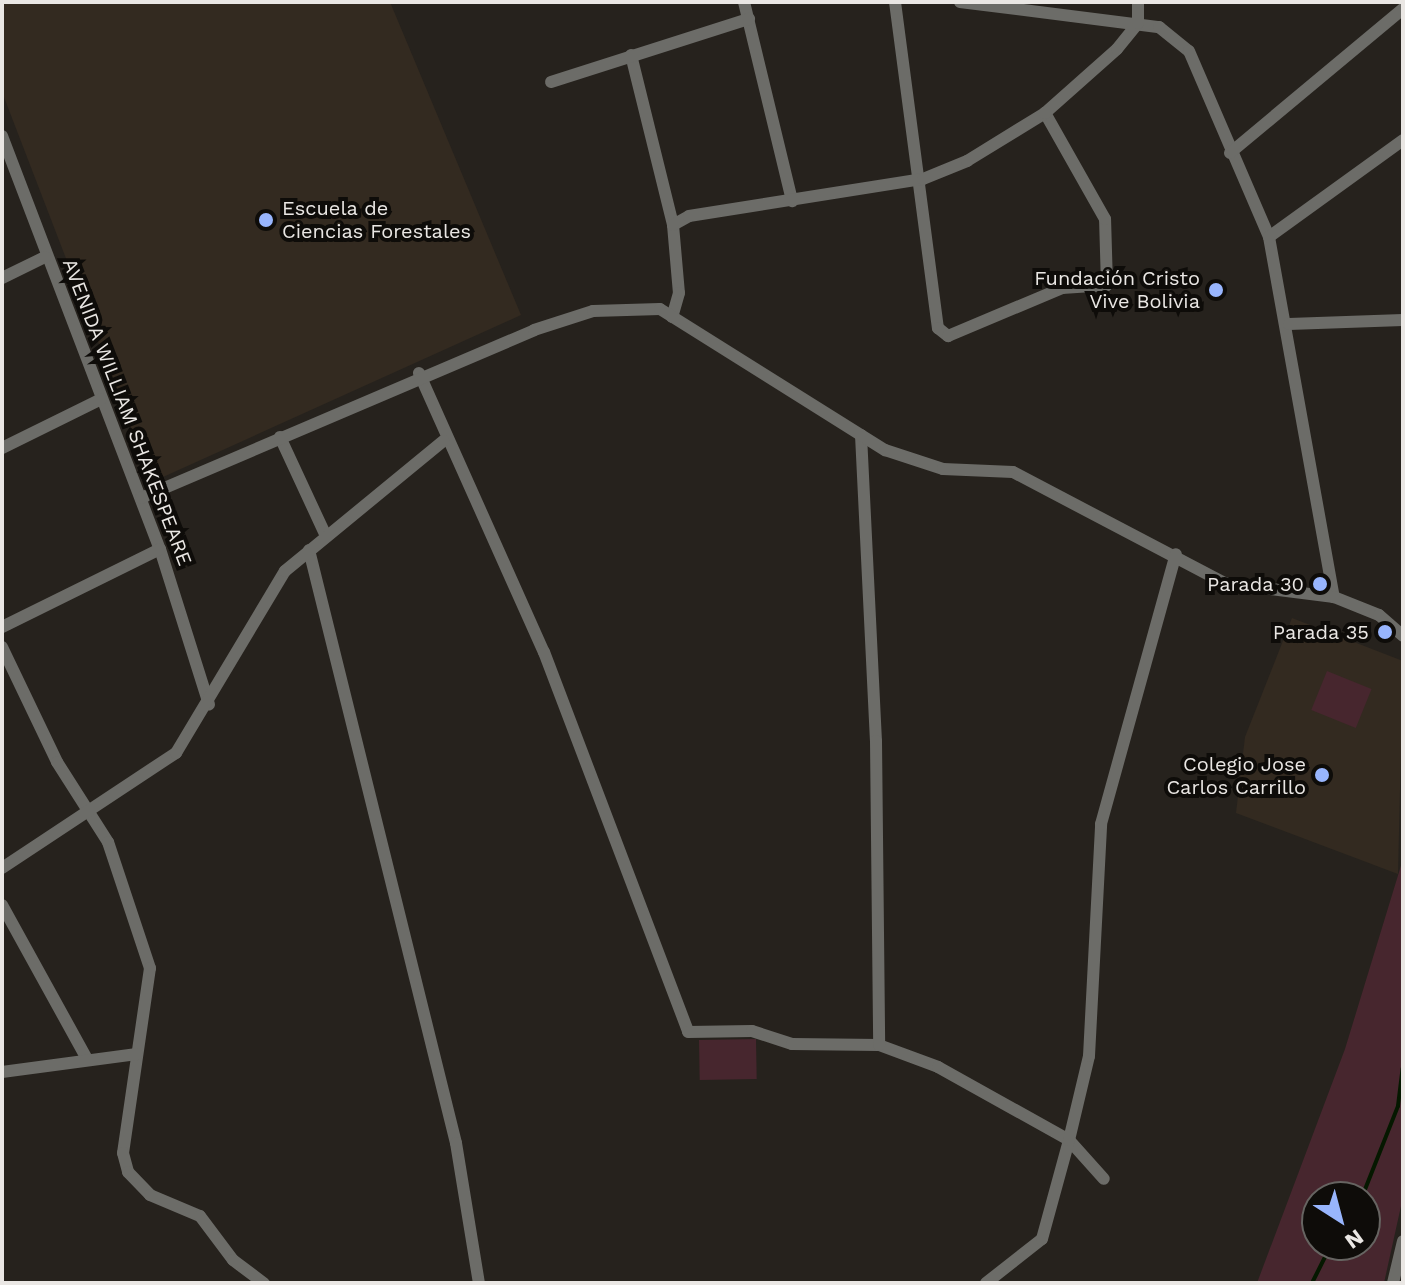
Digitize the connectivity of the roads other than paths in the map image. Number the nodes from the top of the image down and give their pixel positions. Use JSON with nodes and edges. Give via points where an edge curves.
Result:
{"nodes":[{"id":1,"x":744,"y":2,"type":"edge"},
{"id":2,"x":895,"y":2,"type":"edge"},
{"id":3,"x":960,"y":2,"type":"edge"},
{"id":4,"x":1138,"y":2,"type":"edge"},
{"id":5,"x":985,"y":4,"type":"edge"},
{"id":6,"x":1403,"y":9,"type":"edge"},
{"id":7,"x":749,"y":19,"type":"junction"},
{"id":8,"x":1138,"y":23,"type":"junction"},
{"id":9,"x":631,"y":55,"type":"junction"},
{"id":10,"x":551,"y":82,"type":"dead end"},
{"id":11,"x":1045,"y":113,"type":"junction"},
{"id":12,"x":2,"y":136,"type":"edge"},
{"id":13,"x":1403,"y":140,"type":"edge"},
{"id":14,"x":1230,"y":153,"type":"junction"},
{"id":15,"x":923,"y":179,"type":"junction"},
{"id":16,"x":792,"y":201,"type":"junction"},
{"id":17,"x":673,"y":225,"type":"junction"},
{"id":18,"x":1269,"y":237,"type":"junction"},
{"id":19,"x":45,"y":257,"type":"junction"},
{"id":20,"x":2,"y":278,"type":"edge"},
{"id":21,"x":672,"y":317,"type":"junction"},
{"id":22,"x":1403,"y":320,"type":"edge"},
{"id":23,"x":1289,"y":324,"type":"junction"},
{"id":24,"x":419,"y":373,"type":"junction"},
{"id":25,"x":101,"y":399,"type":"junction"},
{"id":26,"x":861,"y":435,"type":"junction"},
{"id":27,"x":280,"y":437,"type":"junction"},
{"id":28,"x":443,"y":441,"type":"junction"},
{"id":29,"x":2,"y":448,"type":"edge"},
{"id":30,"x":141,"y":498,"type":"junction"},
{"id":31,"x":326,"y":536,"type":"junction"},
{"id":32,"x":160,"y":549,"type":"junction"},
{"id":33,"x":309,"y":550,"type":"junction"},
{"id":34,"x":1176,"y":554,"type":"junction"},
{"id":35,"x":1334,"y":597,"type":"junction"},
{"id":36,"x":2,"y":627,"type":"edge"},
{"id":37,"x":1403,"y":636,"type":"edge"},
{"id":38,"x":2,"y":647,"type":"edge"},
{"id":39,"x":209,"y":704,"type":"junction"},
{"id":40,"x":91,"y":815,"type":"junction"},
{"id":41,"x":2,"y":868,"type":"edge"},
{"id":42,"x":2,"y":905,"type":"edge"},
{"id":43,"x":879,"y":1045,"type":"junction"},
{"id":44,"x":137,"y":1054,"type":"junction"},
{"id":45,"x":86,"y":1057,"type":"junction"},
{"id":46,"x":2,"y":1072,"type":"edge"},
{"id":47,"x":1069,"y":1140,"type":"junction"},
{"id":48,"x":1104,"y":1179,"type":"dead end"},
{"id":49,"x":1403,"y":1241,"type":"edge"},
{"id":50,"x":264,"y":1283,"type":"edge"},
{"id":51,"x":479,"y":1283,"type":"edge"},
{"id":52,"x":986,"y":1283,"type":"edge"},
{"id":53,"x":1393,"y":1283,"type":"edge"}],
"edges":[{"from":1,"to":7,"type":"street"},
{"from":2,"to":15,"type":"street"},
{"from":3,"to":5,"type":"street"},
{"from":4,"to":8,"type":"street"},
{"from":5,"to":8,"type":"street"},
{"from":6,"to":14,"type":"street"},
{"from":7,"to":9,"type":"street"},
{"from":7,"to":16,"type":"street"},
{"from":8,"to":11,"type":"street"},
{"from":8,"to":14,"type":"street","via":[[1179,36]]},
{"from":9,"to":10,"type":"street"},
{"from":9,"to":17,"type":"street"},
{"from":11,"to":15,"type":"street"},
{"from":11,"to":15,"type":"street","via":[[1105,219],[1107,285],[1062,288],[948,336],[938,328]]},
{"from":12,"to":19,"type":"street","name":"AVENIDA WILLIAM SHAKESPEARE"},
{"from":13,"to":18,"type":"street"},
{"from":14,"to":18,"type":"street"},
{"from":15,"to":16,"type":"street"},
{"from":16,"to":17,"type":"street","via":[[689,216]]},
{"from":17,"to":21,"type":"street","via":[[679,293]]},
{"from":18,"to":23,"type":"street"},
{"from":19,"to":20,"type":"street"},
{"from":19,"to":25,"type":"street","name":"AVENIDA WILLIAM SHAKESPEARE"},
{"from":21,"to":24,"type":"street","via":[[660,309],[593,311]]},
{"from":21,"to":26,"type":"street"},
{"from":22,"to":23,"type":"street"},
{"from":23,"to":35,"type":"street"},
{"from":24,"to":27,"type":"street"},
{"from":24,"to":28,"type":"street"},
{"from":25,"to":29,"type":"street"},
{"from":25,"to":30,"type":"street","name":"AVENIDA WILLIAM SHAKESPEARE"},
{"from":26,"to":34,"type":"street","via":[[943,469],[1013,472]]},
{"from":26,"to":43,"type":"street","via":[[876,741]]},
{"from":27,"to":30,"type":"street"},
{"from":27,"to":31,"type":"street"},
{"from":28,"to":31,"type":"street"},
{"from":28,"to":43,"type":"street","via":[[538,639],[688,1032],[752,1031],[792,1044]]},
{"from":30,"to":32,"type":"street","name":"AVENIDA WILLIAM SHAKESPEARE"},
{"from":31,"to":33,"type":"street"},
{"from":32,"to":36,"type":"street"},
{"from":32,"to":39,"type":"street","name":"AVENIDA WILLIAM SHAKESPEARE"},
{"from":33,"to":39,"type":"street","via":[[268,594]]},
{"from":33,"to":51,"type":"street","via":[[456,1143]]},
{"from":34,"to":35,"type":"street","via":[[1224,583]]},
{"from":34,"to":47,"type":"street","via":[[1101,824],[1089,1056]]},
{"from":35,"to":37,"type":"street","via":[[1379,615]]},
{"from":38,"to":40,"type":"street"},
{"from":39,"to":40,"type":"street","via":[[176,753]]},
{"from":40,"to":41,"type":"street"},
{"from":40,"to":44,"type":"street","via":[[150,968]]},
{"from":42,"to":45,"type":"street"},
{"from":43,"to":47,"type":"street","via":[[938,1067]]},
{"from":44,"to":45,"type":"street"},
{"from":44,"to":50,"type":"street","via":[[123,1153],[128,1172],[150,1195],[200,1216],[233,1260]]},
{"from":45,"to":46,"type":"street"},
{"from":47,"to":48,"type":"street"},
{"from":47,"to":52,"type":"street","via":[[1042,1239]]},
{"from":49,"to":53,"type":"street"}]}
